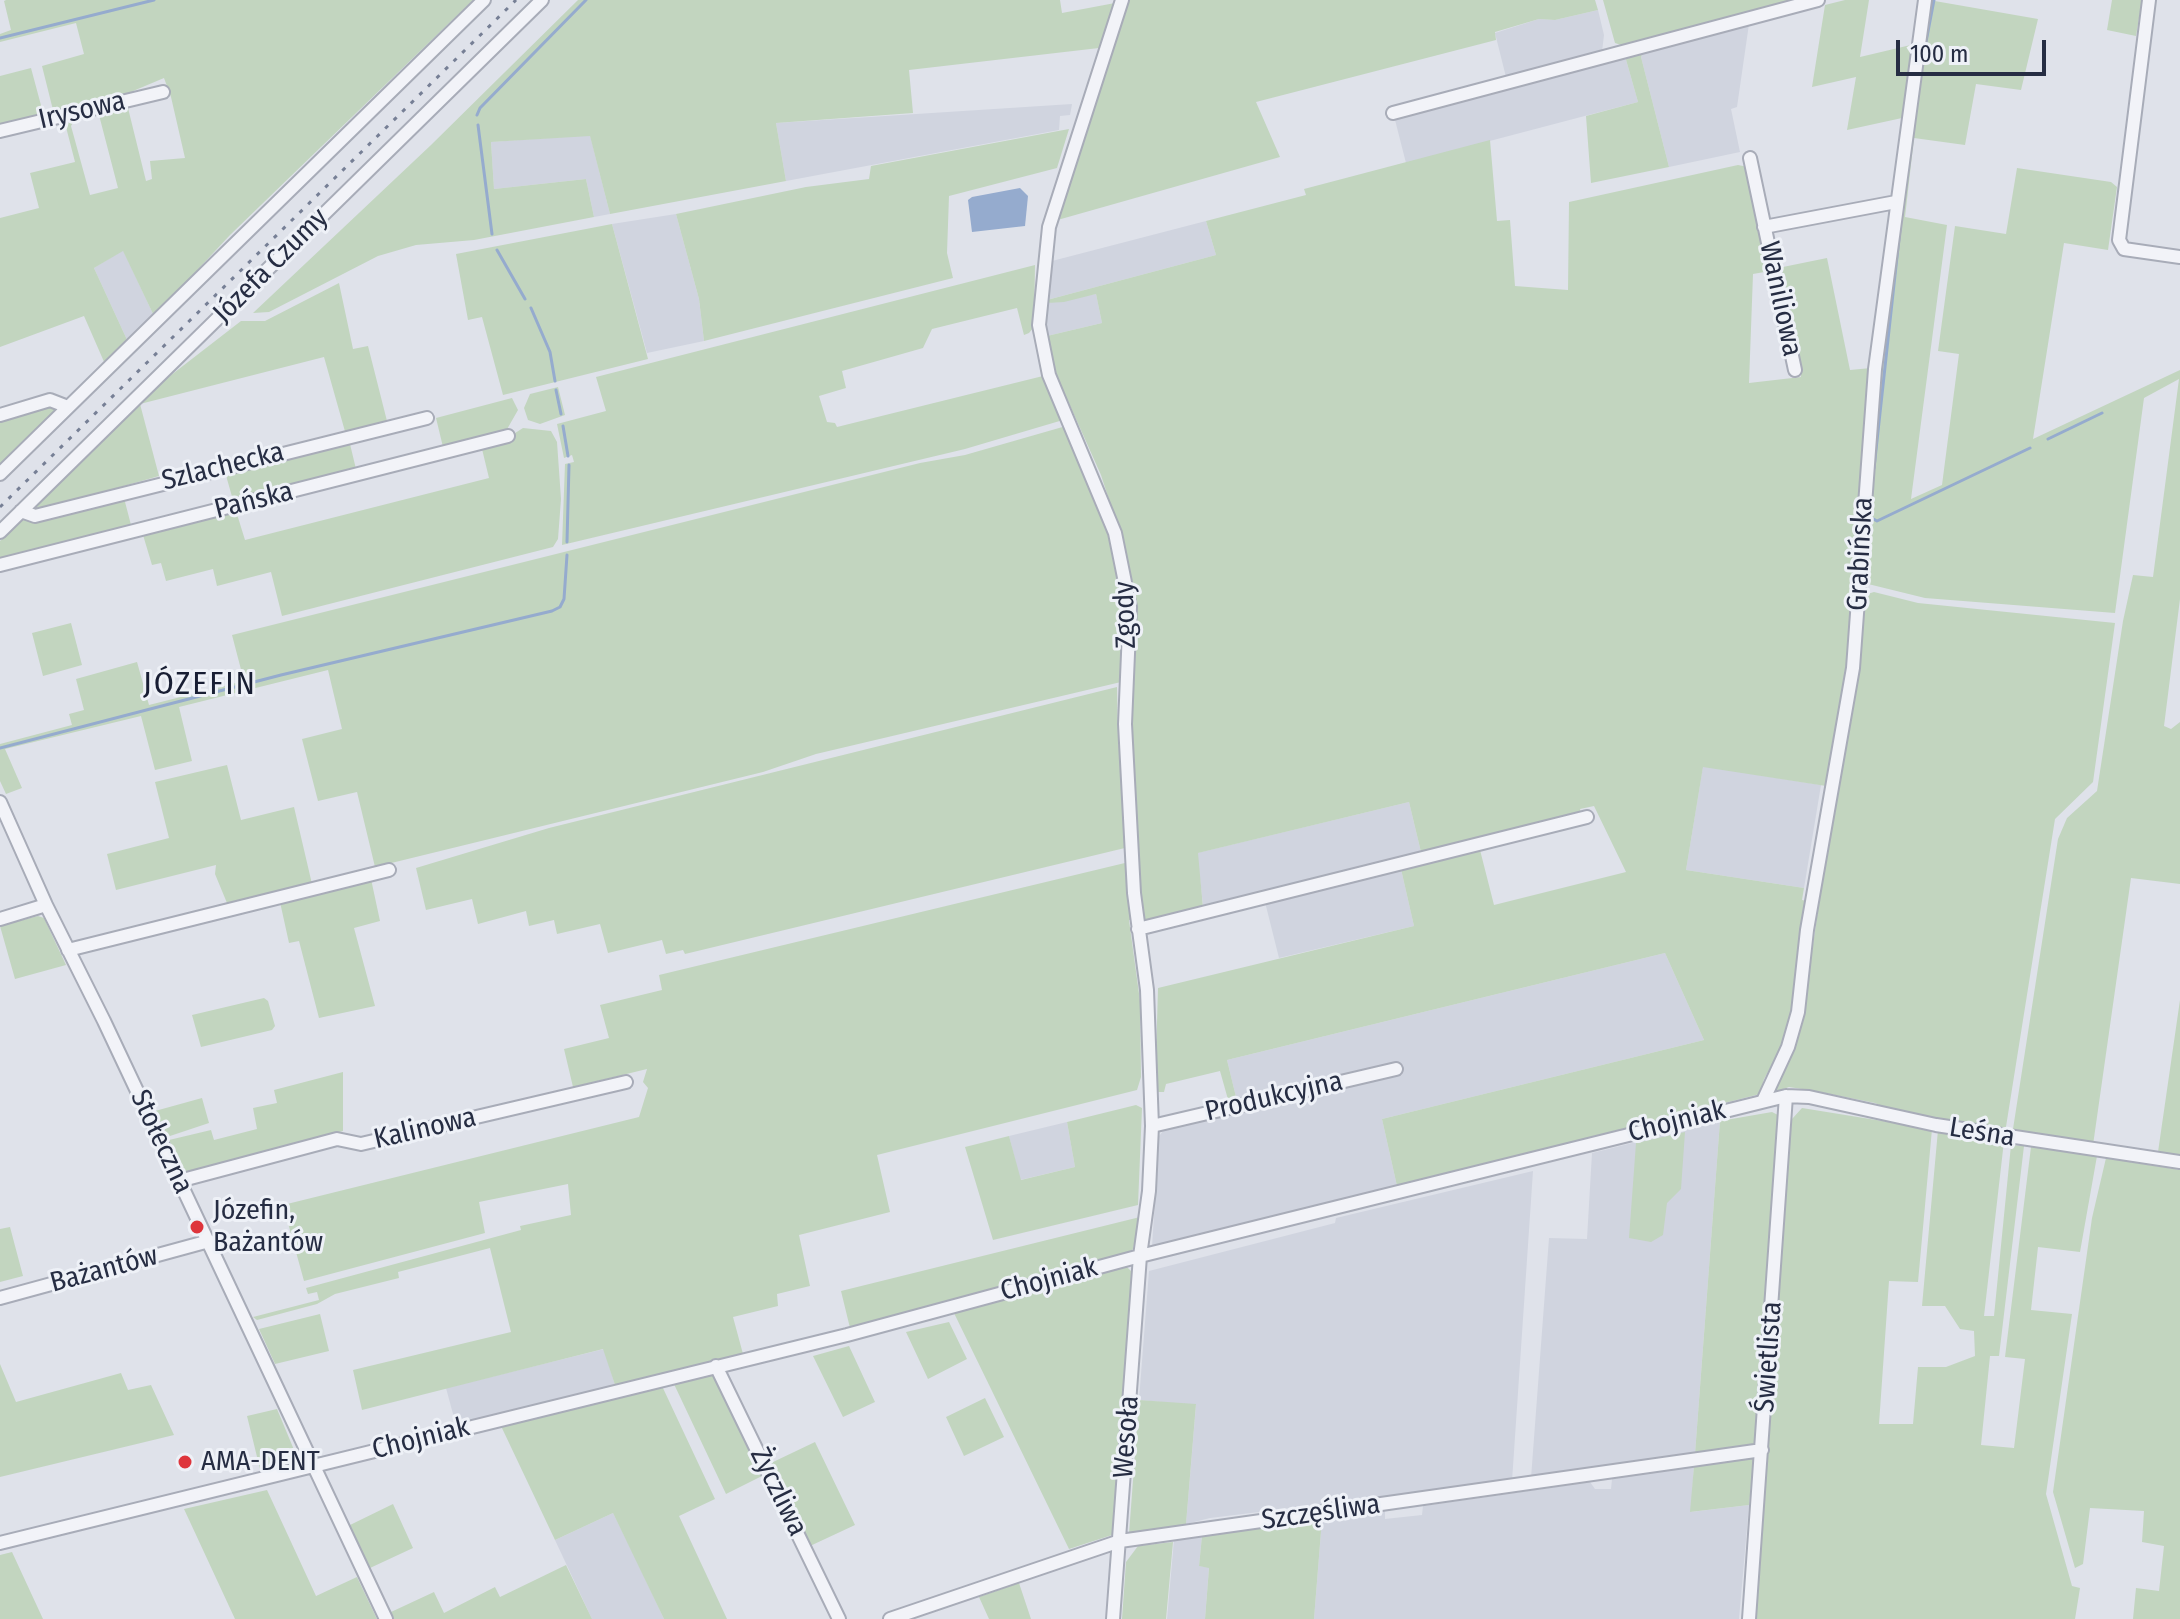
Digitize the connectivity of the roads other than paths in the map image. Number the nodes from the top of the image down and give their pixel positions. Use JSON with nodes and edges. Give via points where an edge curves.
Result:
{"nodes":[{"id":1,"x":484,"y":0,"type":"edge"},
{"id":2,"x":542,"y":0,"type":"edge"},
{"id":3,"x":1122,"y":0,"type":"edge"},
{"id":4,"x":1818,"y":0,"type":"edge"},
{"id":5,"x":1925,"y":0,"type":"edge"},
{"id":6,"x":2149,"y":0,"type":"edge"},
{"id":7,"x":163,"y":92,"type":"dead end"},
{"id":8,"x":1393,"y":113,"type":"dead end"},
{"id":9,"x":0,"y":131,"type":"edge"},
{"id":10,"x":1750,"y":158,"type":"dead end"},
{"id":11,"x":1896,"y":202,"type":"junction"},
{"id":12,"x":1764,"y":227,"type":"junction"},
{"id":13,"x":2180,"y":257,"type":"edge"},
{"id":14,"x":1795,"y":370,"type":"dead end"},
{"id":15,"x":68,"y":407,"type":"junction"},
{"id":16,"x":0,"y":415,"type":"edge"},
{"id":17,"x":427,"y":418,"type":"dead end"},
{"id":18,"x":508,"y":436,"type":"dead end"},
{"id":19,"x":0,"y":474,"type":"edge"},
{"id":20,"x":21,"y":511,"type":"junction"},
{"id":21,"x":0,"y":532,"type":"edge"},
{"id":22,"x":0,"y":565,"type":"edge"},
{"id":23,"x":0,"y":802,"type":"edge"},
{"id":24,"x":1587,"y":817,"type":"dead end"},
{"id":25,"x":389,"y":870,"type":"dead end"},
{"id":26,"x":46,"y":905,"type":"junction"},
{"id":27,"x":0,"y":919,"type":"edge"},
{"id":28,"x":1138,"y":929,"type":"junction"},
{"id":29,"x":68,"y":950,"type":"junction"},
{"id":30,"x":1396,"y":1069,"type":"dead end"},
{"id":31,"x":626,"y":1082,"type":"dead end"},
{"id":32,"x":1786,"y":1096,"type":"junction"},
{"id":33,"x":1763,"y":1101,"type":"junction"},
{"id":34,"x":1152,"y":1126,"type":"junction"},
{"id":35,"x":2180,"y":1162,"type":"edge"},
{"id":36,"x":179,"y":1181,"type":"junction"},
{"id":37,"x":209,"y":1241,"type":"junction"},
{"id":38,"x":1140,"y":1256,"type":"junction"},
{"id":39,"x":0,"y":1298,"type":"edge"},
{"id":40,"x":716,"y":1366,"type":"junction"},
{"id":41,"x":1762,"y":1450,"type":"junction"},
{"id":42,"x":312,"y":1466,"type":"junction"},
{"id":43,"x":1120,"y":1541,"type":"junction"},
{"id":44,"x":0,"y":1543,"type":"edge"},
{"id":45,"x":386,"y":1619,"type":"edge"},
{"id":46,"x":839,"y":1619,"type":"edge"},
{"id":47,"x":890,"y":1619,"type":"edge"},
{"id":48,"x":1113,"y":1619,"type":"edge"},
{"id":49,"x":1749,"y":1619,"type":"edge"}],
"edges":[{"from":1,"to":15,"type":"street"},
{"from":2,"to":20,"type":"street","name":"Józefa Czumy"},
{"from":3,"to":28,"type":"street","name":"Zgody","via":[[1049,227],[1039,325],[1049,375],[1106,505],[1129,589],[1125,724]]},
{"from":4,"to":8,"type":"street"},
{"from":5,"to":11,"type":"street","name":"Grabińska"},
{"from":6,"to":13,"type":"street","via":[[2119,240],[2124,249]]},
{"from":7,"to":9,"type":"street","name":"Irysowa"},
{"from":10,"to":12,"type":"street","name":"Waniliowa"},
{"from":11,"to":12,"type":"street","name":"Waniliowa"},
{"from":11,"to":33,"type":"street","name":"Grabińska","via":[[1861,526],[1853,668],[1811,904],[1798,1012]]},
{"from":12,"to":14,"type":"street","name":"Waniliowa"},
{"from":15,"to":16,"type":"street","via":[[50,400]]},
{"from":15,"to":19,"type":"street"},
{"from":17,"to":20,"type":"street","name":"Szlachecka","via":[[35,516]]},
{"from":18,"to":22,"type":"street","name":"Pańska"},
{"from":20,"to":21,"type":"street","name":"Józefa Czumy"},
{"from":23,"to":26,"type":"street","name":"Stołeczna"},
{"from":24,"to":28,"type":"street"},
{"from":25,"to":29,"type":"street"},
{"from":26,"to":27,"type":"street"},
{"from":26,"to":29,"type":"street","name":"Stołeczna"},
{"from":28,"to":34,"type":"street","name":"Zgody","via":[[1147,990]]},
{"from":29,"to":36,"type":"street","name":"Stołeczna"},
{"from":30,"to":34,"type":"street","name":"Produkcyjna"},
{"from":31,"to":36,"type":"street","name":"Kalinowa","via":[[361,1144],[337,1139]]},
{"from":32,"to":33,"type":"street","name":"Chojniak"},
{"from":32,"to":35,"type":"street","name":"Leśna"},
{"from":32,"to":41,"type":"street","name":"Świetlista"},
{"from":33,"to":38,"type":"street","name":"Chojniak"},
{"from":34,"to":38,"type":"street","name":"Zgody"},
{"from":36,"to":37,"type":"street","name":"Stołeczna"},
{"from":37,"to":39,"type":"street","name":"Bażantów"},
{"from":37,"to":42,"type":"street","name":"Stołeczna"},
{"from":38,"to":40,"type":"street","name":"Chojniak"},
{"from":38,"to":43,"type":"street","name":"Wesoła"},
{"from":40,"to":42,"type":"street","name":"Chojniak"},
{"from":40,"to":46,"type":"street","name":"Życzliwa"},
{"from":41,"to":43,"type":"street","name":"Szczęśliwa"},
{"from":41,"to":49,"type":"street","name":"Świetlista"},
{"from":42,"to":44,"type":"street","name":"Chojniak"},
{"from":42,"to":45,"type":"street","name":"Stołeczna"},
{"from":43,"to":47,"type":"street","name":"Szczęśliwa"},
{"from":43,"to":48,"type":"street","name":"Wesoła"}]}
